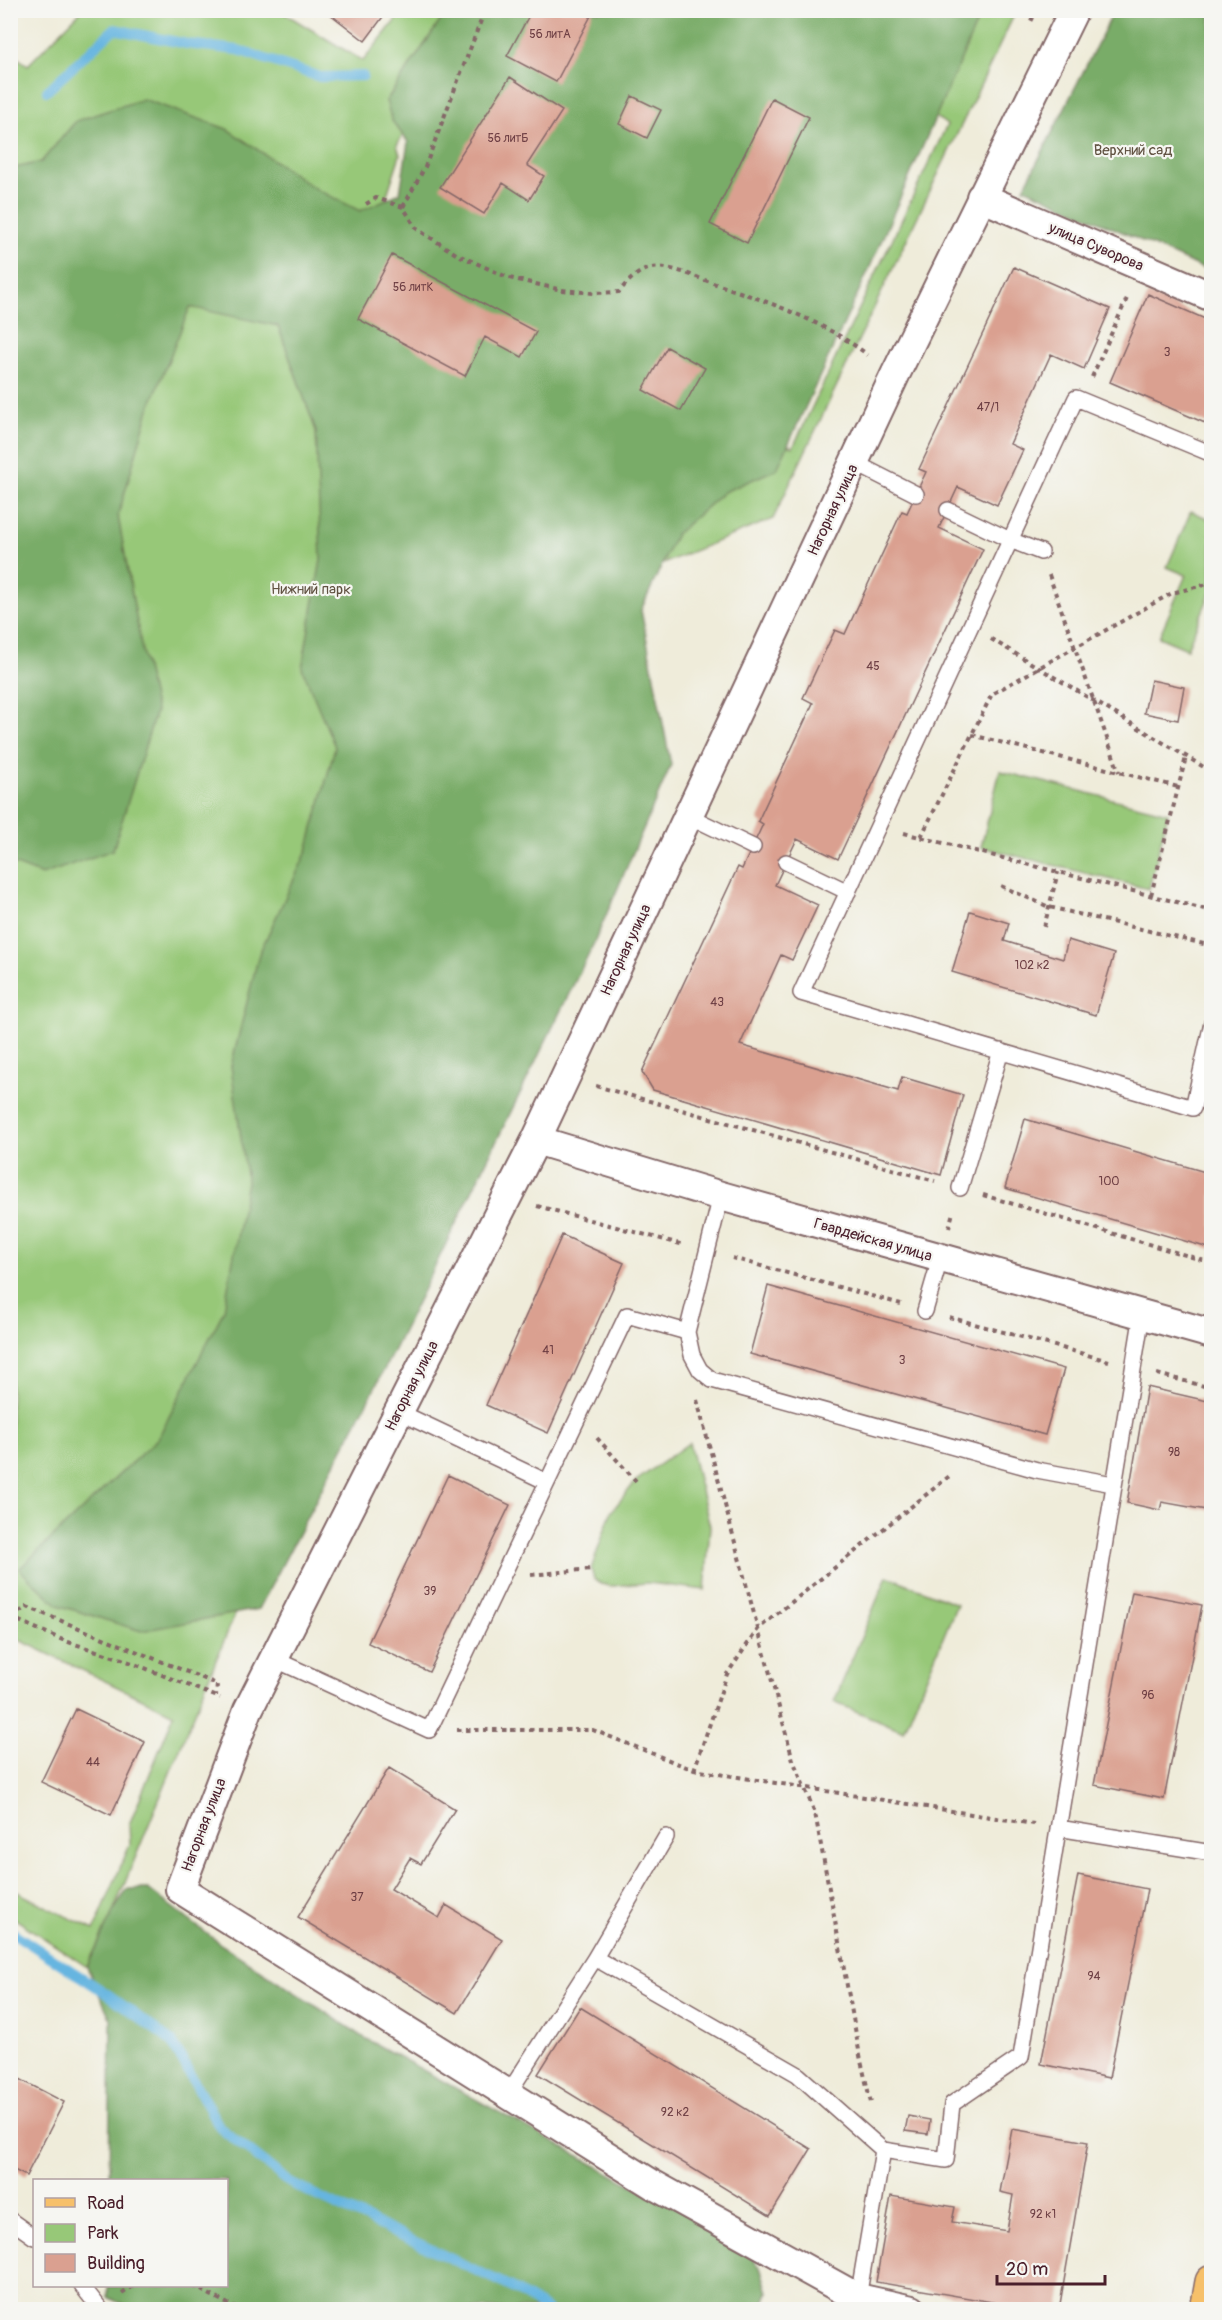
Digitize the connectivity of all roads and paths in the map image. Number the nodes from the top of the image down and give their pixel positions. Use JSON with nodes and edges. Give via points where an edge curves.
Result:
{"nodes":[{"id":1,"x":485,"y":10,"type":"edge"},
{"id":2,"x":917,"y":10,"type":"edge"},
{"id":3,"x":944,"y":10,"type":"edge"},
{"id":4,"x":1074,"y":10,"type":"edge"},
{"id":5,"x":981,"y":196,"type":"junction"},
{"id":6,"x":366,"y":204,"type":"dead end"},
{"id":7,"x":403,"y":207,"type":"junction"},
{"id":8,"x":1129,"y":294,"type":"dead end"},
{"id":9,"x":1212,"y":297,"type":"edge"},
{"id":10,"x":895,"y":375,"type":"junction"},
{"id":11,"x":1082,"y":400,"type":"junction"},
{"id":12,"x":1212,"y":454,"type":"edge"},
{"id":13,"x":855,"y":463,"type":"junction"},
{"id":14,"x":916,"y":494,"type":"dead end"},
{"id":15,"x":948,"y":510,"type":"dead end"},
{"id":16,"x":1010,"y":540,"type":"junction"},
{"id":17,"x":1041,"y":552,"type":"joint"},
{"id":18,"x":1212,"y":583,"type":"edge"},
{"id":19,"x":999,"y":644,"type":"dead end"},
{"id":20,"x":1075,"y":648,"type":"junction"},
{"id":21,"x":1040,"y":668,"type":"junction"},
{"id":22,"x":1093,"y":700,"type":"junction"},
{"id":23,"x":972,"y":735,"type":"junction"},
{"id":24,"x":1186,"y":757,"type":"junction"},
{"id":25,"x":1119,"y":772,"type":"junction"},
{"id":26,"x":1212,"y":772,"type":"edge"},
{"id":27,"x":1178,"y":787,"type":"junction"},
{"id":28,"x":689,"y":816,"type":"junction"},
{"id":29,"x":902,"y":832,"type":"dead end"},
{"id":30,"x":921,"y":837,"type":"junction"},
{"id":31,"x":753,"y":847,"type":"dead end"},
{"id":32,"x":786,"y":862,"type":"dead end"},
{"id":33,"x":1058,"y":872,"type":"junction"},
{"id":34,"x":1001,"y":886,"type":"dead end"},
{"id":35,"x":848,"y":892,"type":"junction"},
{"id":36,"x":1151,"y":895,"type":"junction"},
{"id":37,"x":1049,"y":907,"type":"junction"},
{"id":38,"x":1212,"y":911,"type":"edge"},
{"id":39,"x":1044,"y":927,"type":"dead end"},
{"id":40,"x":1212,"y":946,"type":"edge"},
{"id":41,"x":1212,"y":1023,"type":"edge"},
{"id":42,"x":1001,"y":1051,"type":"junction"},
{"id":43,"x":633,"y":1097,"type":"dead end"},
{"id":44,"x":536,"y":1140,"type":"junction"},
{"id":45,"x":960,"y":1188,"type":"junction"},
{"id":46,"x":721,"y":1196,"type":"junction"},
{"id":47,"x":535,"y":1206,"type":"dead end"},
{"id":48,"x":706,"y":1251,"type":"junction"},
{"id":49,"x":940,"y":1258,"type":"junction"},
{"id":50,"x":1212,"y":1263,"type":"edge"},
{"id":51,"x":925,"y":1311,"type":"junction"},
{"id":52,"x":1142,"y":1314,"type":"junction"},
{"id":53,"x":687,"y":1332,"type":"junction"},
{"id":54,"x":1212,"y":1334,"type":"edge"},
{"id":55,"x":1133,"y":1367,"type":"junction"},
{"id":56,"x":1212,"y":1388,"type":"edge"},
{"id":57,"x":696,"y":1397,"type":"dead end"},
{"id":58,"x":399,"y":1412,"type":"junction"},
{"id":59,"x":578,"y":1418,"type":"junction"},
{"id":60,"x":952,"y":1473,"type":"dead end"},
{"id":61,"x":636,"y":1481,"type":"dead end"},
{"id":62,"x":547,"y":1482,"type":"junction"},
{"id":63,"x":1113,"y":1484,"type":"junction"},
{"id":64,"x":591,"y":1569,"type":"dead end"},
{"id":65,"x":501,"y":1579,"type":"junction"},
{"id":66,"x":11,"y":1617,"type":"edge"},
{"id":67,"x":758,"y":1629,"type":"junction"},
{"id":68,"x":274,"y":1659,"type":"junction"},
{"id":69,"x":216,"y":1697,"type":"junction"},
{"id":70,"x":248,"y":1710,"type":"junction"},
{"id":71,"x":429,"y":1730,"type":"junction"},
{"id":72,"x":694,"y":1770,"type":"junction"},
{"id":73,"x":805,"y":1789,"type":"junction"},
{"id":74,"x":1031,"y":1824,"type":"dead end"},
{"id":75,"x":1058,"y":1828,"type":"junction"},
{"id":76,"x":666,"y":1837,"type":"dead end"},
{"id":77,"x":1212,"y":1853,"type":"edge"},
{"id":78,"x":595,"y":1958,"type":"junction"},
{"id":79,"x":864,"y":2073,"type":"dead end"},
{"id":80,"x":508,"y":2094,"type":"junction"},
{"id":81,"x":884,"y":2150,"type":"junction"},
{"id":82,"x":10,"y":2220,"type":"edge"},
{"id":83,"x":33,"y":2236,"type":"edge"},
{"id":84,"x":1212,"y":2282,"type":"edge"},
{"id":85,"x":83,"y":2287,"type":"edge"},
{"id":86,"x":196,"y":2287,"type":"edge"},
{"id":87,"x":858,"y":2298,"type":"junction"},
{"id":88,"x":101,"y":2310,"type":"edge"},
{"id":89,"x":240,"y":2310,"type":"edge"},
{"id":90,"x":912,"y":2310,"type":"edge"},
{"id":91,"x":1207,"y":2310,"type":"edge"}],
"edges":[{"from":1,"to":7,"type":"path","via":[[425,166]]},
{"from":2,"to":3,"type":"path","via":[[940,20]]},
{"from":4,"to":5,"type":"street","name":"Нагорная улица"},
{"from":5,"to":9,"type":"street","name":"улица Суворова"},
{"from":5,"to":10,"type":"street","name":"Нагорная улица"},
{"from":6,"to":7,"type":"path","via":[[376,198]]},
{"from":7,"to":10,"type":"path","via":[[417,229],[456,254],[509,278],[562,290],[619,292],[633,277],[651,267],[674,270],[806,319],[862,350]]},
{"from":8,"to":11,"type":"path"},
{"from":10,"to":13,"type":"street","name":"Нагорная улица"},
{"from":11,"to":12,"type":"lane"},
{"from":11,"to":16,"type":"lane","via":[[1076,398]]},
{"from":13,"to":14,"type":"lane"},
{"from":13,"to":28,"type":"street","name":"Нагорная улица"},
{"from":15,"to":16,"type":"lane"},
{"from":16,"to":17,"type":"lane"},
{"from":16,"to":35,"type":"lane"},
{"from":17,"to":20,"type":"path"},
{"from":18,"to":20,"type":"path","via":[[1172,593]]},
{"from":19,"to":21,"type":"path"},
{"from":20,"to":21,"type":"path"},
{"from":20,"to":22,"type":"path"},
{"from":21,"to":22,"type":"path"},
{"from":21,"to":23,"type":"path","via":[[992,694]]},
{"from":22,"to":24,"type":"path"},
{"from":22,"to":25,"type":"path"},
{"from":23,"to":25,"type":"path"},
{"from":23,"to":30,"type":"path"},
{"from":24,"to":26,"type":"path"},
{"from":24,"to":27,"type":"path"},
{"from":25,"to":27,"type":"path"},
{"from":27,"to":36,"type":"path"},
{"from":28,"to":31,"type":"lane"},
{"from":28,"to":44,"type":"street","name":"Нагорная улица"},
{"from":29,"to":30,"type":"path"},
{"from":30,"to":33,"type":"path"},
{"from":32,"to":35,"type":"lane"},
{"from":33,"to":36,"type":"path"},
{"from":33,"to":37,"type":"path"},
{"from":34,"to":37,"type":"path"},
{"from":35,"to":42,"type":"lane","via":[[801,993]]},
{"from":36,"to":38,"type":"path"},
{"from":37,"to":39,"type":"path"},
{"from":37,"to":40,"type":"path"},
{"from":41,"to":42,"type":"lane","via":[[1193,1108]]},
{"from":42,"to":45,"type":"lane"},
{"from":43,"to":45,"type":"path"},
{"from":44,"to":46,"type":"street","name":"Гвардейская улица"},
{"from":44,"to":58,"type":"street","name":"Нагорная улица"},
{"from":45,"to":50,"type":"path"},
{"from":46,"to":48,"type":"lane"},
{"from":46,"to":49,"type":"street","name":"Гвардейская улица"},
{"from":47,"to":48,"type":"path"},
{"from":48,"to":51,"type":"path"},
{"from":48,"to":53,"type":"lane"},
{"from":49,"to":51,"type":"lane"},
{"from":49,"to":52,"type":"street","name":"Гвардейская улица"},
{"from":51,"to":55,"type":"path"},
{"from":52,"to":54,"type":"street","name":"Гвардейская улица"},
{"from":52,"to":55,"type":"lane"},
{"from":53,"to":59,"type":"lane","via":[[627,1315]]},
{"from":53,"to":63,"type":"lane","via":[[692,1355],[700,1370],[712,1380],[1037,1470]]},
{"from":55,"to":56,"type":"path"},
{"from":55,"to":63,"type":"lane"},
{"from":57,"to":67,"type":"path"},
{"from":58,"to":62,"type":"lane"},
{"from":58,"to":68,"type":"street","name":"Нагорная улица"},
{"from":59,"to":61,"type":"path"},
{"from":59,"to":62,"type":"lane"},
{"from":60,"to":67,"type":"path"},
{"from":62,"to":65,"type":"lane"},
{"from":63,"to":75,"type":"lane"},
{"from":64,"to":65,"type":"path"},
{"from":65,"to":71,"type":"lane"},
{"from":66,"to":69,"type":"path"},
{"from":66,"to":69,"type":"path","via":[[27,1607],[217,1684]]},
{"from":67,"to":72,"type":"path","via":[[727,1674]]},
{"from":67,"to":73,"type":"path","via":[[793,1760]]},
{"from":68,"to":70,"type":"street","name":"Нагорная улица"},
{"from":68,"to":71,"type":"lane"},
{"from":69,"to":70,"type":"path"},
{"from":70,"to":80,"type":"street","name":"Нагорная улица","via":[[180,1889]]},
{"from":71,"to":72,"type":"path","via":[[593,1730]]},
{"from":72,"to":73,"type":"path"},
{"from":73,"to":74,"type":"path"},
{"from":73,"to":79,"type":"path","via":[[815,1813]]},
{"from":75,"to":77,"type":"lane"},
{"from":75,"to":81,"type":"lane","via":[[1021,2056],[952,2104],[946,2160]]},
{"from":76,"to":78,"type":"lane"},
{"from":78,"to":80,"type":"lane"},
{"from":78,"to":81,"type":"lane","via":[[797,2074]]},
{"from":80,"to":87,"type":"street","via":[[652,2184]]},
{"from":81,"to":87,"type":"lane"},
{"from":82,"to":83,"type":"lane"},
{"from":84,"to":91,"type":"main road"},
{"from":85,"to":88,"type":"lane"},
{"from":86,"to":89,"type":"path"},
{"from":87,"to":90,"type":"street"}]}
